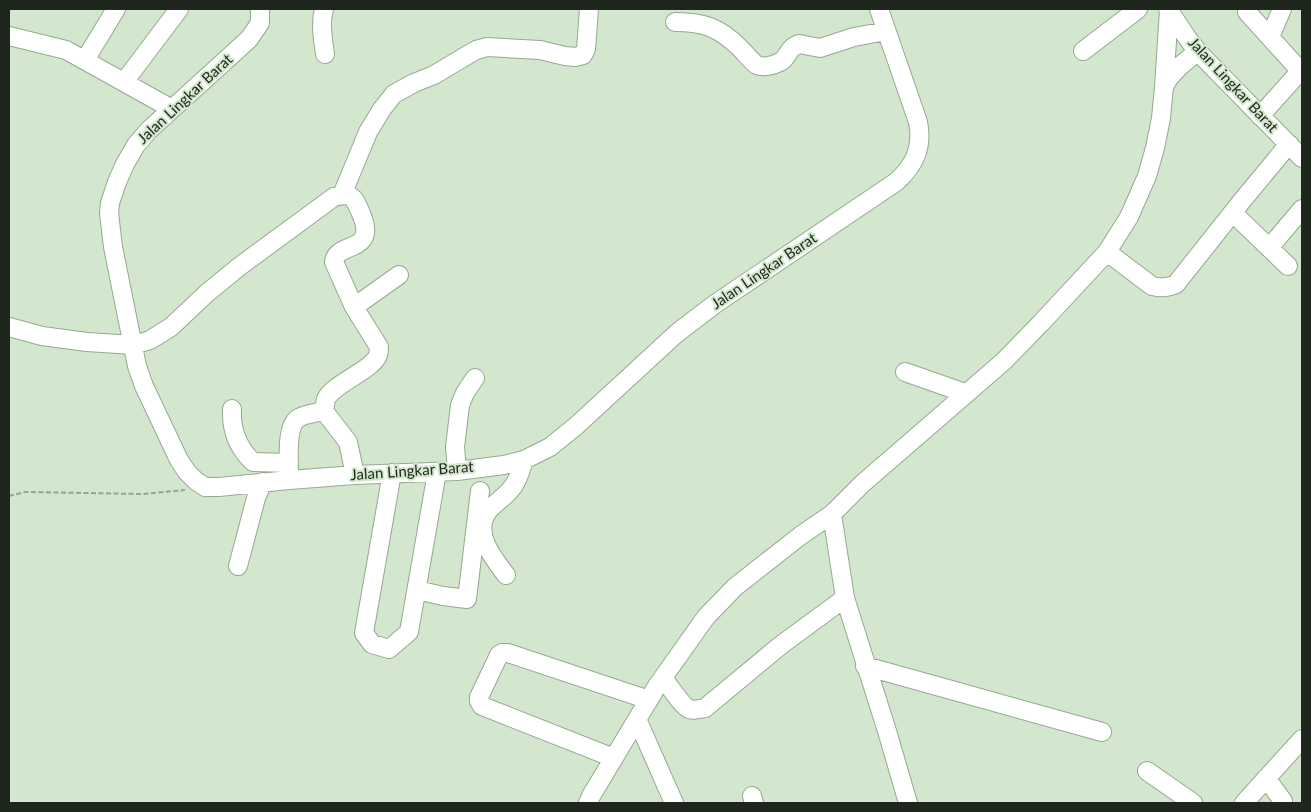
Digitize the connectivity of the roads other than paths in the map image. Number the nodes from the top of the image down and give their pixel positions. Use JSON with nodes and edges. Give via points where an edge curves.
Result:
{"nodes":[{"id":1,"x":116,"y":9,"type":"edge"},
{"id":2,"x":179,"y":9,"type":"edge"},
{"id":3,"x":260,"y":9,"type":"edge"},
{"id":4,"x":324,"y":9,"type":"edge"},
{"id":5,"x":589,"y":9,"type":"edge"},
{"id":6,"x":879,"y":9,"type":"edge"},
{"id":7,"x":1138,"y":9,"type":"edge"},
{"id":8,"x":1169,"y":9,"type":"edge"},
{"id":9,"x":1282,"y":9,"type":"edge"},
{"id":10,"x":1247,"y":12,"type":"dead end"},
{"id":11,"x":676,"y":22,"type":"dead end"},
{"id":12,"x":886,"y":30,"type":"junction"},
{"id":13,"x":9,"y":36,"type":"edge"},
{"id":14,"x":1270,"y":37,"type":"junction"},
{"id":15,"x":1083,"y":51,"type":"dead end"},
{"id":16,"x":1199,"y":53,"type":"junction"},
{"id":17,"x":325,"y":54,"type":"dead end"},
{"id":18,"x":85,"y":60,"type":"junction"},
{"id":19,"x":1300,"y":75,"type":"edge"},
{"id":20,"x":124,"y":82,"type":"junction"},
{"id":21,"x":1164,"y":87,"type":"junction"},
{"id":22,"x":172,"y":109,"type":"junction"},
{"id":23,"x":1260,"y":116,"type":"junction"},
{"id":24,"x":1289,"y":144,"type":"junction"},
{"id":25,"x":1302,"y":158,"type":"edge"},
{"id":26,"x":342,"y":195,"type":"junction"},
{"id":27,"x":1302,"y":209,"type":"edge"},
{"id":28,"x":1233,"y":213,"type":"junction"},
{"id":29,"x":1269,"y":248,"type":"junction"},
{"id":30,"x":1107,"y":252,"type":"junction"},
{"id":31,"x":1288,"y":266,"type":"dead end"},
{"id":32,"x":399,"y":275,"type":"dead end"},
{"id":33,"x":354,"y":307,"type":"junction"},
{"id":34,"x":9,"y":327,"type":"edge"},
{"id":35,"x":134,"y":345,"type":"junction"},
{"id":36,"x":905,"y":372,"type":"dead end"},
{"id":37,"x":475,"y":378,"type":"dead end"},
{"id":38,"x":965,"y":393,"type":"junction"},
{"id":39,"x":232,"y":409,"type":"dead end"},
{"id":40,"x":324,"y":411,"type":"junction"},
{"id":41,"x":524,"y":460,"type":"junction"},
{"id":42,"x":465,"y":470,"type":"junction"},
{"id":43,"x":289,"y":471,"type":"junction"},
{"id":44,"x":437,"y":472,"type":"junction"},
{"id":45,"x":392,"y":474,"type":"junction"},
{"id":46,"x":355,"y":475,"type":"junction"},
{"id":47,"x":262,"y":482,"type":"junction"},
{"id":48,"x":480,"y":491,"type":"junction"},
{"id":49,"x":488,"y":511,"type":"junction"},
{"id":50,"x":832,"y":514,"type":"junction"},
{"id":51,"x":238,"y":566,"type":"dead end"},
{"id":52,"x":506,"y":575,"type":"dead end"},
{"id":53,"x":417,"y":590,"type":"junction"},
{"id":54,"x":845,"y":598,"type":"junction"},
{"id":55,"x":865,"y":666,"type":"junction"},
{"id":56,"x":663,"y":678,"type":"junction"},
{"id":57,"x":649,"y":700,"type":"junction"},
{"id":58,"x":637,"y":719,"type":"junction"},
{"id":59,"x":1102,"y":732,"type":"dead end"},
{"id":60,"x":1302,"y":739,"type":"edge"},
{"id":61,"x":614,"y":758,"type":"junction"},
{"id":62,"x":1147,"y":771,"type":"dead end"},
{"id":63,"x":1266,"y":778,"type":"junction"},
{"id":64,"x":588,"y":803,"type":"edge"},
{"id":65,"x":674,"y":803,"type":"edge"},
{"id":66,"x":908,"y":803,"type":"edge"},
{"id":67,"x":1193,"y":803,"type":"edge"},
{"id":68,"x":1244,"y":803,"type":"edge"},
{"id":69,"x":1283,"y":803,"type":"edge"}],
"edges":[{"from":1,"to":18,"type":"street"},
{"from":2,"to":20,"type":"street"},
{"from":3,"to":22,"type":"street","name":"Jalan Lingkar Barat","via":[[260,23],[249,40]]},
{"from":4,"to":17,"type":"street","via":[[322,37]]},
{"from":5,"to":26,"type":"street","via":[[586,49],[582,55],[575,57],[540,50],[487,47],[394,94],[368,132]]},
{"from":6,"to":12,"type":"street","name":"Jalan Lingkar Barat"},
{"from":7,"to":15,"type":"street"},
{"from":8,"to":16,"type":"street","name":"Jalan Lingkar Barat"},
{"from":8,"to":21,"type":"street"},
{"from":9,"to":14,"type":"street"},
{"from":10,"to":14,"type":"street"},
{"from":11,"to":12,"type":"street","via":[[711,26],[757,65],[763,66],[782,61],[799,44],[820,48]]},
{"from":12,"to":41,"type":"street","name":"Jalan Lingkar Barat","via":[[918,122],[919,146],[910,168],[896,182],[715,304],[677,333],[576,426],[550,447]]},
{"from":13,"to":18,"type":"street","via":[[66,50]]},
{"from":14,"to":19,"type":"street"},
{"from":16,"to":21,"type":"street","via":[[1180,66]]},
{"from":16,"to":23,"type":"street","name":"Jalan Lingkar Barat"},
{"from":18,"to":20,"type":"street"},
{"from":19,"to":23,"type":"street"},
{"from":20,"to":22,"type":"street"},
{"from":21,"to":30,"type":"street","via":[[1161,118],[1147,176],[1129,217]]},
{"from":22,"to":35,"type":"street","name":"Jalan Lingkar Barat","via":[[136,144],[110,203],[113,247]]},
{"from":23,"to":24,"type":"street","name":"Jalan Lingkar Barat"},
{"from":24,"to":25,"type":"street","name":"Jalan Lingkar Barat"},
{"from":24,"to":28,"type":"street"},
{"from":26,"to":33,"type":"street","via":[[354,199],[366,225],[363,239],[334,258],[335,268]]},
{"from":26,"to":35,"type":"street","via":[[334,196],[240,266],[171,326],[150,340]]},
{"from":27,"to":29,"type":"street"},
{"from":28,"to":29,"type":"street"},
{"from":28,"to":30,"type":"street","via":[[1176,284],[1168,288],[1152,286]]},
{"from":29,"to":31,"type":"street"},
{"from":30,"to":38,"type":"street","via":[[1004,361]]},
{"from":32,"to":33,"type":"street"},
{"from":33,"to":40,"type":"street","via":[[379,347],[378,356],[330,393]]},
{"from":34,"to":35,"type":"street","via":[[42,336]]},
{"from":35,"to":47,"type":"street","name":"Jalan Lingkar Barat","via":[[144,386],[187,472],[205,487]]},
{"from":36,"to":38,"type":"street"},
{"from":37,"to":42,"type":"street","via":[[460,404],[455,447]]},
{"from":38,"to":50,"type":"street"},
{"from":39,"to":43,"type":"street","via":[[233,429],[245,455],[253,462]]},
{"from":40,"to":43,"type":"street","via":[[298,418],[291,426]]},
{"from":40,"to":46,"type":"street","via":[[348,442]]},
{"from":41,"to":42,"type":"street","name":"Jalan Lingkar Barat"},
{"from":41,"to":49,"type":"street","via":[[513,487]]},
{"from":42,"to":44,"type":"street","name":"Jalan Lingkar Barat"},
{"from":42,"to":48,"type":"street"},
{"from":43,"to":46,"type":"street","name":"Jalan Lingkar Barat"},
{"from":43,"to":47,"type":"street","name":"Jalan Lingkar Barat"},
{"from":44,"to":45,"type":"street","name":"Jalan Lingkar Barat"},
{"from":44,"to":53,"type":"street"},
{"from":45,"to":46,"type":"street","name":"Jalan Lingkar Barat"},
{"from":45,"to":53,"type":"street","via":[[364,633],[372,644],[389,649],[409,632]]},
{"from":47,"to":51,"type":"street"},
{"from":48,"to":49,"type":"street"},
{"from":48,"to":53,"type":"street","via":[[467,599]]},
{"from":49,"to":52,"type":"street","via":[[483,521],[483,534],[490,553]]},
{"from":50,"to":54,"type":"street"},
{"from":50,"to":56,"type":"street","via":[[735,588],[706,617]]},
{"from":54,"to":55,"type":"street"},
{"from":54,"to":56,"type":"street","via":[[781,644],[705,708],[697,710],[685,706]]},
{"from":55,"to":59,"type":"street"},
{"from":55,"to":66,"type":"street"},
{"from":56,"to":57,"type":"street"},
{"from":57,"to":58,"type":"street"},
{"from":57,"to":61,"type":"street","via":[[508,653],[499,655],[479,697],[482,706]]},
{"from":58,"to":61,"type":"street"},
{"from":58,"to":65,"type":"street"},
{"from":60,"to":63,"type":"street"},
{"from":61,"to":64,"type":"street"},
{"from":62,"to":67,"type":"street"},
{"from":63,"to":68,"type":"street"},
{"from":63,"to":69,"type":"street"}]}
